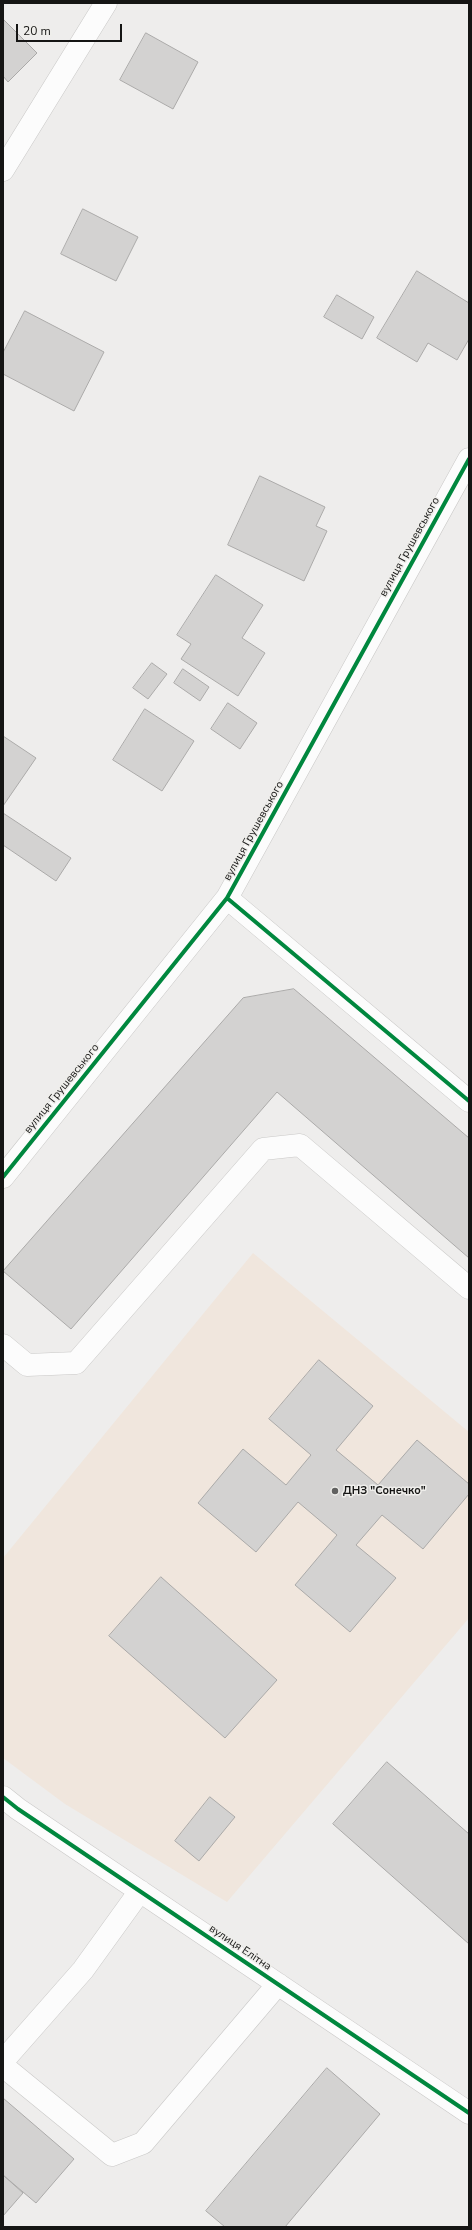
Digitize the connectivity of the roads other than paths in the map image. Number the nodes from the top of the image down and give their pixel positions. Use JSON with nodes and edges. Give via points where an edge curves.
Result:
{"nodes":[{"id":1,"x":106,"y":3,"type":"edge"},
{"id":2,"x":3,"y":170,"type":"edge"},
{"id":3,"x":469,"y":459,"type":"edge"},
{"id":4,"x":227,"y":898,"type":"junction"},
{"id":5,"x":469,"y":1101,"type":"edge"},
{"id":6,"x":10,"y":1153,"type":"edge"},
{"id":7,"x":3,"y":1176,"type":"edge"},
{"id":8,"x":469,"y":1288,"type":"edge"},
{"id":9,"x":3,"y":1345,"type":"edge"},
{"id":10,"x":3,"y":1797,"type":"edge"},
{"id":11,"x":140,"y":1891,"type":"junction"},
{"id":12,"x":278,"y":1984,"type":"junction"},
{"id":13,"x":3,"y":2061,"type":"edge"},
{"id":14,"x":3,"y":2066,"type":"edge"},
{"id":15,"x":469,"y":2113,"type":"edge"}],
"edges":[{"from":1,"to":2,"type":"street"},
{"from":3,"to":4,"type":"street","name":"вулиця Грушевського"},
{"from":4,"to":5,"type":"street"},
{"from":4,"to":6,"type":"street","name":"вулиця Грушевського"},
{"from":6,"to":7,"type":"street","name":"вулиця Грушевського"},
{"from":8,"to":9,"type":"street","via":[[300,1145],[263,1150],[76,1363],[28,1365]]},
{"from":10,"to":11,"type":"street","name":"вулиця Елітна"},
{"from":11,"to":12,"type":"street","name":"вулиця Елітна"},
{"from":11,"to":13,"type":"street","via":[[83,1970]]},
{"from":12,"to":14,"type":"street","via":[[142,2143],[112,2155]]},
{"from":12,"to":15,"type":"street","name":"вулиця Елітна"}]}
